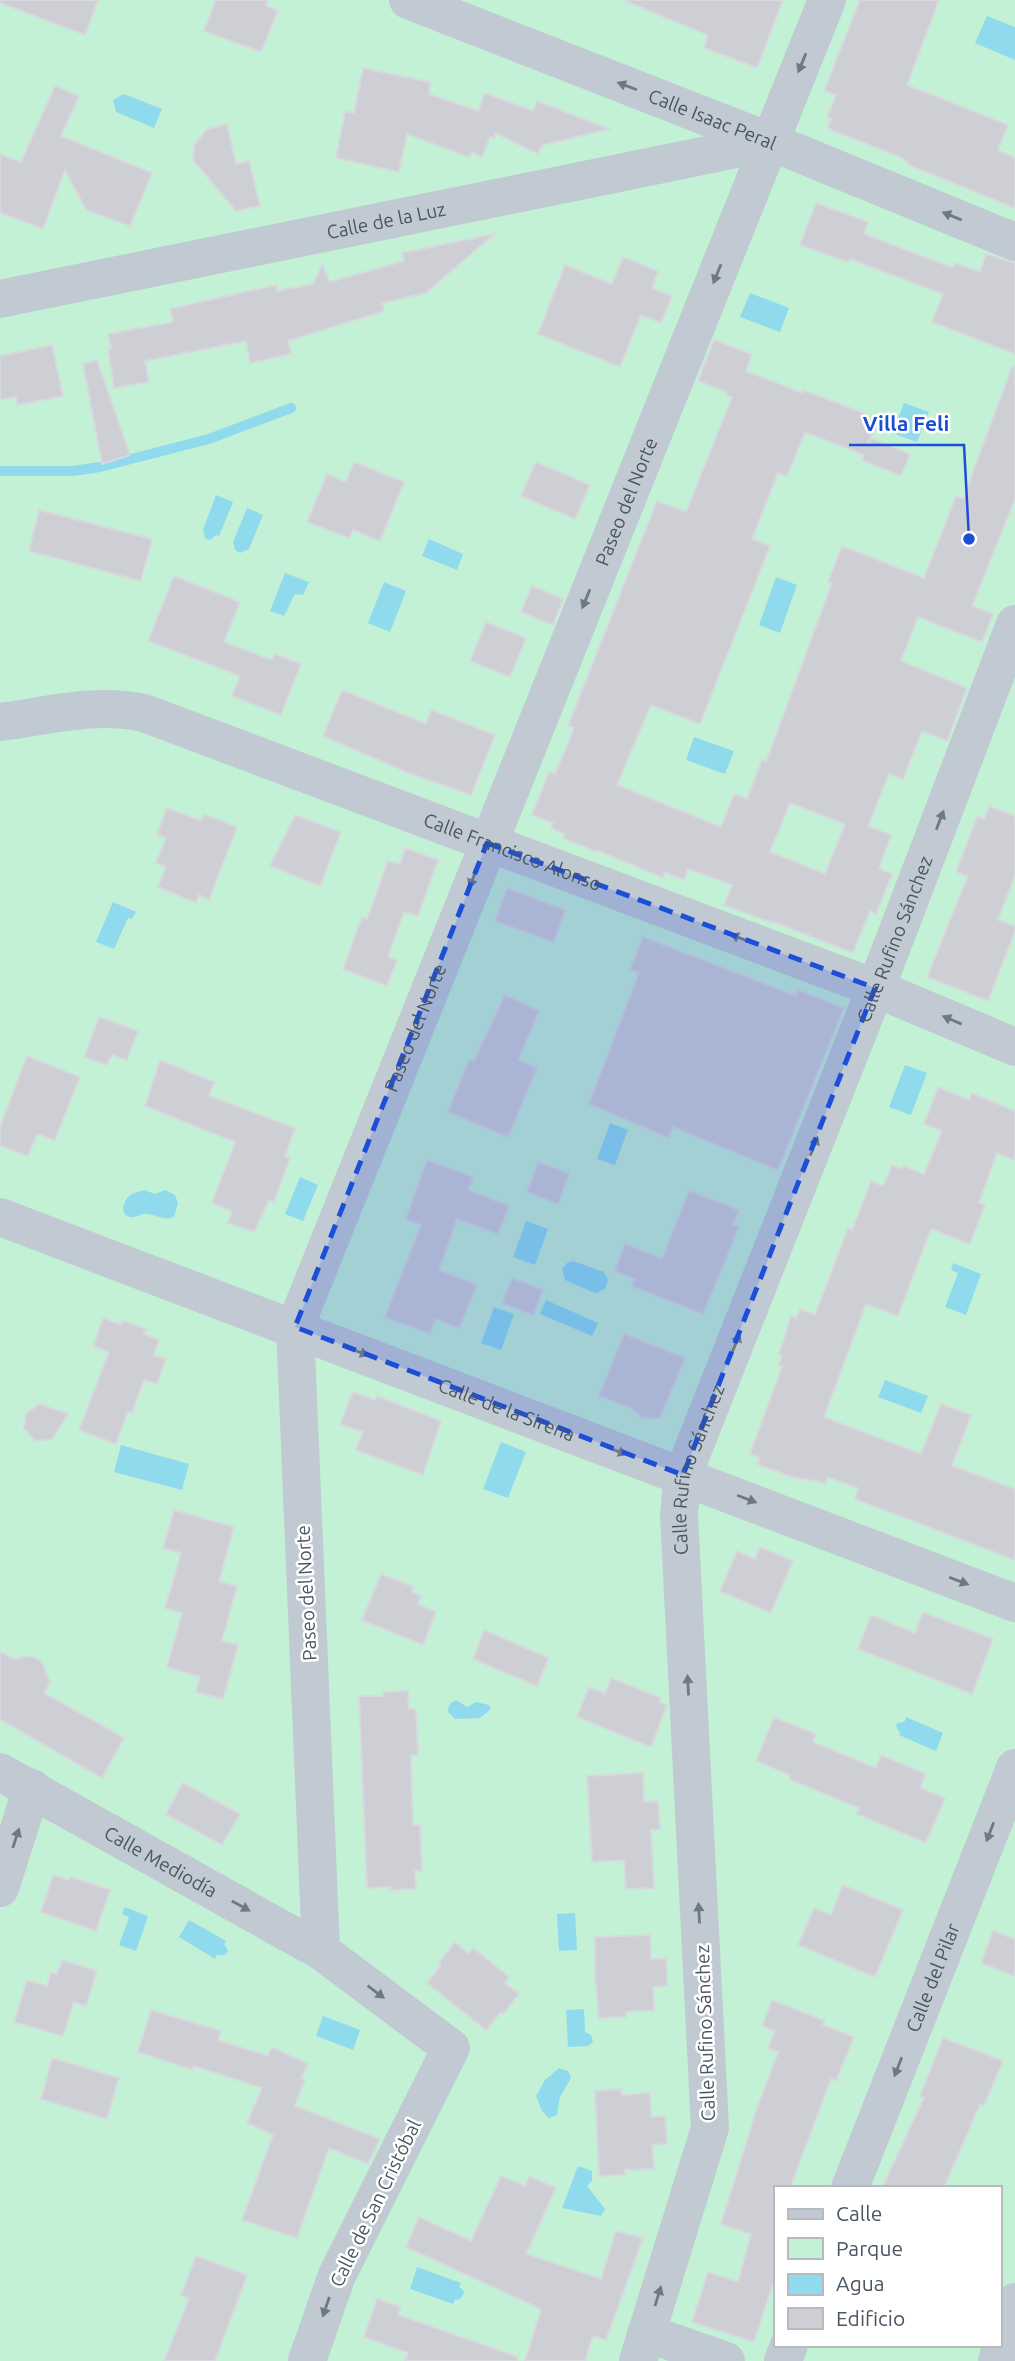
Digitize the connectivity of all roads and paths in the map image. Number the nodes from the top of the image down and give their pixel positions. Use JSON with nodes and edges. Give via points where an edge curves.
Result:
{"nodes":[{"id":1,"x":408,"y":0,"type":"edge"},
{"id":2,"x":827,"y":0,"type":"edge"},
{"id":3,"x":771,"y":142,"type":"junction"},
{"id":4,"x":1015,"y":242,"type":"edge"},
{"id":5,"x":0,"y":299,"type":"edge"},
{"id":6,"x":1015,"y":624,"type":"edge"},
{"id":7,"x":0,"y":722,"type":"edge"},
{"id":8,"x":487,"y":843,"type":"junction"},
{"id":9,"x":876,"y":988,"type":"junction"},
{"id":10,"x":1015,"y":1046,"type":"edge"},
{"id":11,"x":0,"y":1217,"type":"edge"},
{"id":12,"x":295,"y":1327,"type":"junction"},
{"id":13,"x":683,"y":1475,"type":"junction"},
{"id":14,"x":1015,"y":1602,"type":"edge"},
{"id":15,"x":1015,"y":1768,"type":"edge"},
{"id":16,"x":16,"y":1780,"type":"edge"},
{"id":17,"x":0,"y":1888,"type":"edge"},
{"id":18,"x":321,"y":1951,"type":"junction"},
{"id":19,"x":851,"y":2186,"type":"edge"},
{"id":20,"x":1015,"y":2302,"type":"edge"},
{"id":21,"x":642,"y":2347,"type":"edge"},
{"id":22,"x":307,"y":2361,"type":"edge"},
{"id":23,"x":726,"y":2361,"type":"edge"},
{"id":24,"x":997,"y":2361,"type":"edge"}],
"edges":[{"from":3,"to":1,"type":"street","name":"Calle Isaac Peral","one_way":true},
{"from":2,"to":3,"type":"street","name":"Paseo del Norte","one_way":true},
{"from":4,"to":3,"type":"street","name":"Calle Isaac Peral","one_way":true},
{"from":3,"to":5,"type":"street","name":"Calle de la Luz"},
{"from":3,"to":8,"type":"street","name":"Paseo del Norte","one_way":true},
{"from":9,"to":6,"type":"street","name":"Calle Rufino Sánchez","one_way":true},
{"from":7,"to":8,"type":"street","name":"Calle Francisco Alonso","via":[[101,708],[144,713]]},
{"from":9,"to":8,"type":"street","name":"Calle Francisco Alonso","one_way":true},
{"from":8,"to":12,"type":"street","name":"Paseo del Norte","one_way":true},
{"from":10,"to":9,"type":"street","name":"Calle Francisco Alonso","one_way":true},
{"from":13,"to":9,"type":"street","name":"Calle Rufino Sánchez","one_way":true},
{"from":11,"to":12,"type":"street","name":"Calle de la Sirena"},
{"from":12,"to":13,"type":"street","name":"Calle de la Sirena","one_way":true},
{"from":12,"to":18,"type":"street","name":"Paseo del Norte"},
{"from":13,"to":14,"type":"street","name":"Calle de la Sirena","one_way":true},
{"from":21,"to":13,"type":"street","name":"Calle Rufino Sánchez","one_way":true,"via":[[710,2127],[680,1515]]},
{"from":15,"to":19,"type":"street","name":"Calle del Pilar","one_way":true},
{"from":17,"to":16,"type":"street","one_way":true},
{"from":16,"to":18,"type":"street","name":"Calle Mediodía","one_way":true},
{"from":18,"to":22,"type":"street","name":"Calle de San Cristóbal","one_way":true,"via":[[452,2048],[337,2275]]},
{"from":20,"to":24,"type":"street"},
{"from":21,"to":23,"type":"street"}]}
